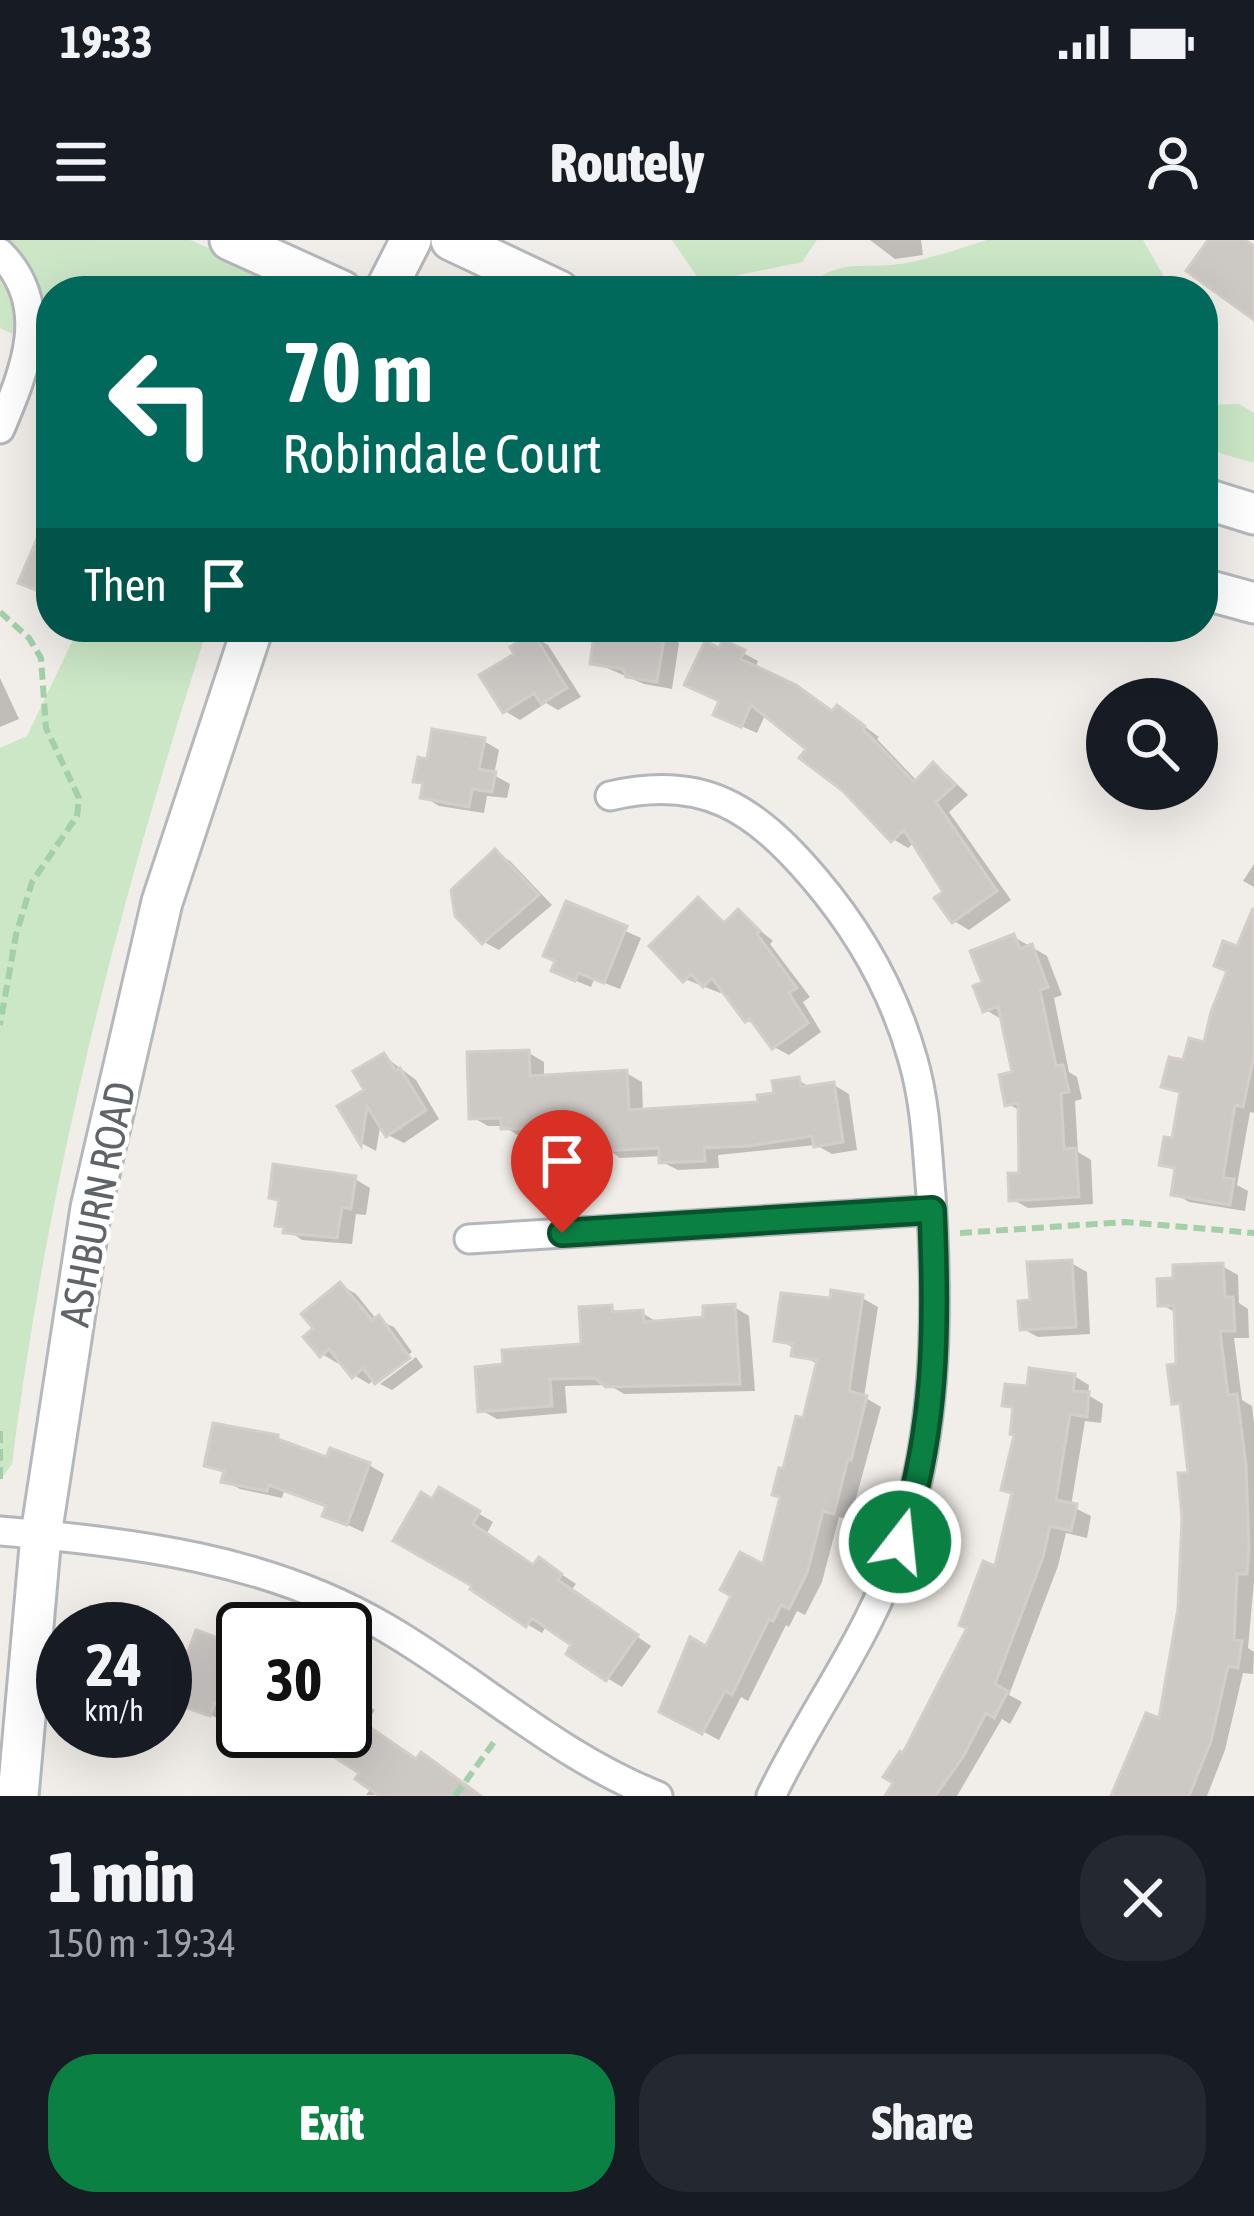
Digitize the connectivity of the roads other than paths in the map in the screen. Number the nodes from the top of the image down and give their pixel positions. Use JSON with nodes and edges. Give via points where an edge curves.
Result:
{"nodes":[{"id":1,"x":230,"y":240,"type":"edge"},
{"id":2,"x":411,"y":240,"type":"edge"},
{"id":3,"x":451,"y":240,"type":"edge"},
{"id":4,"x":0,"y":253,"type":"edge"},
{"id":5,"x":309,"y":276,"type":"edge"},
{"id":6,"x":393,"y":276,"type":"edge"},
{"id":7,"x":527,"y":276,"type":"edge"},
{"id":8,"x":0,"y":429,"type":"edge"},
{"id":9,"x":1218,"y":503,"type":"edge"},
{"id":10,"x":1254,"y":514,"type":"edge"},
{"id":11,"x":1218,"y":593,"type":"edge"},
{"id":12,"x":1254,"y":603,"type":"edge"},
{"id":13,"x":249,"y":642,"type":"edge"},
{"id":14,"x":610,"y":796,"type":"dead end"},
{"id":15,"x":932,"y":1223,"type":"junction"},
{"id":16,"x":470,"y":1239,"type":"dead end"},
{"id":17,"x":0,"y":1531,"type":"edge"},
{"id":18,"x":41,"y":1535,"type":"junction"},
{"id":19,"x":18,"y":1796,"type":"edge"},
{"id":20,"x":658,"y":1796,"type":"edge"},
{"id":21,"x":771,"y":1796,"type":"edge"}],
"edges":[{"from":1,"to":5,"type":"street"},
{"from":2,"to":6,"type":"street"},
{"from":3,"to":7,"type":"street"},
{"from":4,"to":8,"type":"street","via":[[22,286],[31,331],[28,363]]},
{"from":9,"to":10,"type":"street"},
{"from":11,"to":12,"type":"street"},
{"from":13,"to":18,"type":"street","name":"ASHBURN ROAD","via":[[162,902],[91,1208]]},
{"from":14,"to":15,"type":"street","via":[[680,787],[724,800],[831,898],[871,957],[913,1057]]},
{"from":15,"to":16,"type":"street"},
{"from":15,"to":21,"type":"street","via":[[935,1371],[910,1513],[866,1627]]},
{"from":17,"to":18,"type":"street"},
{"from":18,"to":19,"type":"street","name":"ASHBURN ROAD"},
{"from":18,"to":20,"type":"street","via":[[200,1555],[309,1588],[392,1631],[592,1766]]}]}
